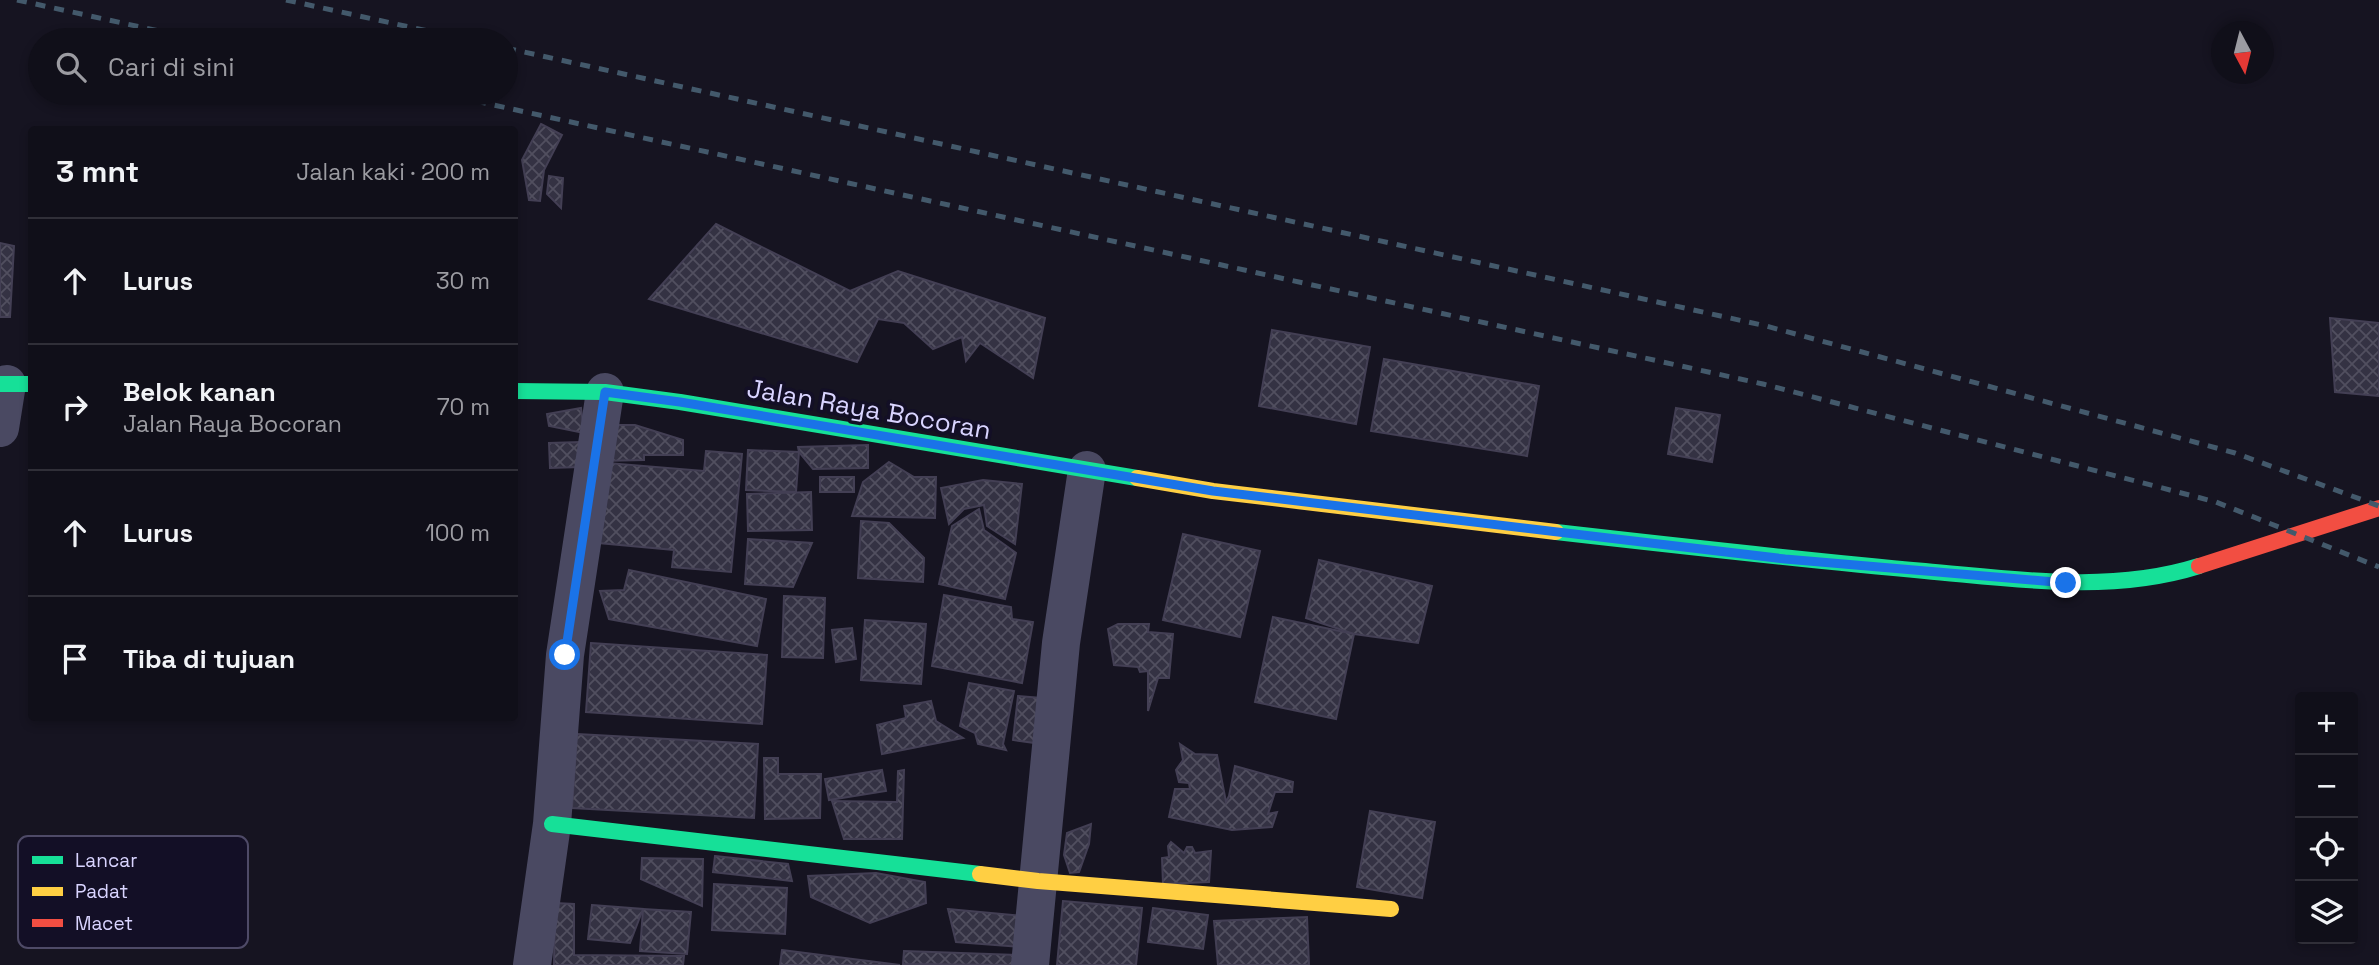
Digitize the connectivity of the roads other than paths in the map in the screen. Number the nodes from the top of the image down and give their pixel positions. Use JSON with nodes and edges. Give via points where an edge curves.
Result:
{"nodes":[{"id":1,"x":13,"y":384,"type":"edge"},
{"id":2,"x":518,"y":391,"type":"edge"},
{"id":3,"x":605,"y":392,"type":"junction"},
{"id":4,"x":0,"y":428,"type":"edge"},
{"id":5,"x":1087,"y":470,"type":"junction"},
{"id":6,"x":2379,"y":508,"type":"edge"},
{"id":7,"x":552,"y":824,"type":"junction"},
{"id":8,"x":1038,"y":881,"type":"junction"},
{"id":9,"x":1391,"y":909,"type":"dead end"},
{"id":10,"x":532,"y":965,"type":"edge"},
{"id":11,"x":1030,"y":965,"type":"edge"}],
"edges":[{"from":1,"to":4,"type":"street"},
{"from":2,"to":3,"type":"street","name":"Jalan Raya Bocoran"},
{"from":3,"to":5,"type":"street","name":"Jalan Raya Bocoran"},
{"from":3,"to":7,"type":"street","via":[[565,655]]},
{"from":5,"to":6,"type":"street","name":"Jalan Raya Bocoran","via":[[1213,491],[1785,559],[2066,583],[2171,575]]},
{"from":5,"to":8,"type":"street","via":[[1061,643]]},
{"from":7,"to":8,"type":"street"},
{"from":7,"to":10,"type":"street"},
{"from":8,"to":9,"type":"street"},
{"from":8,"to":11,"type":"street"}]}
